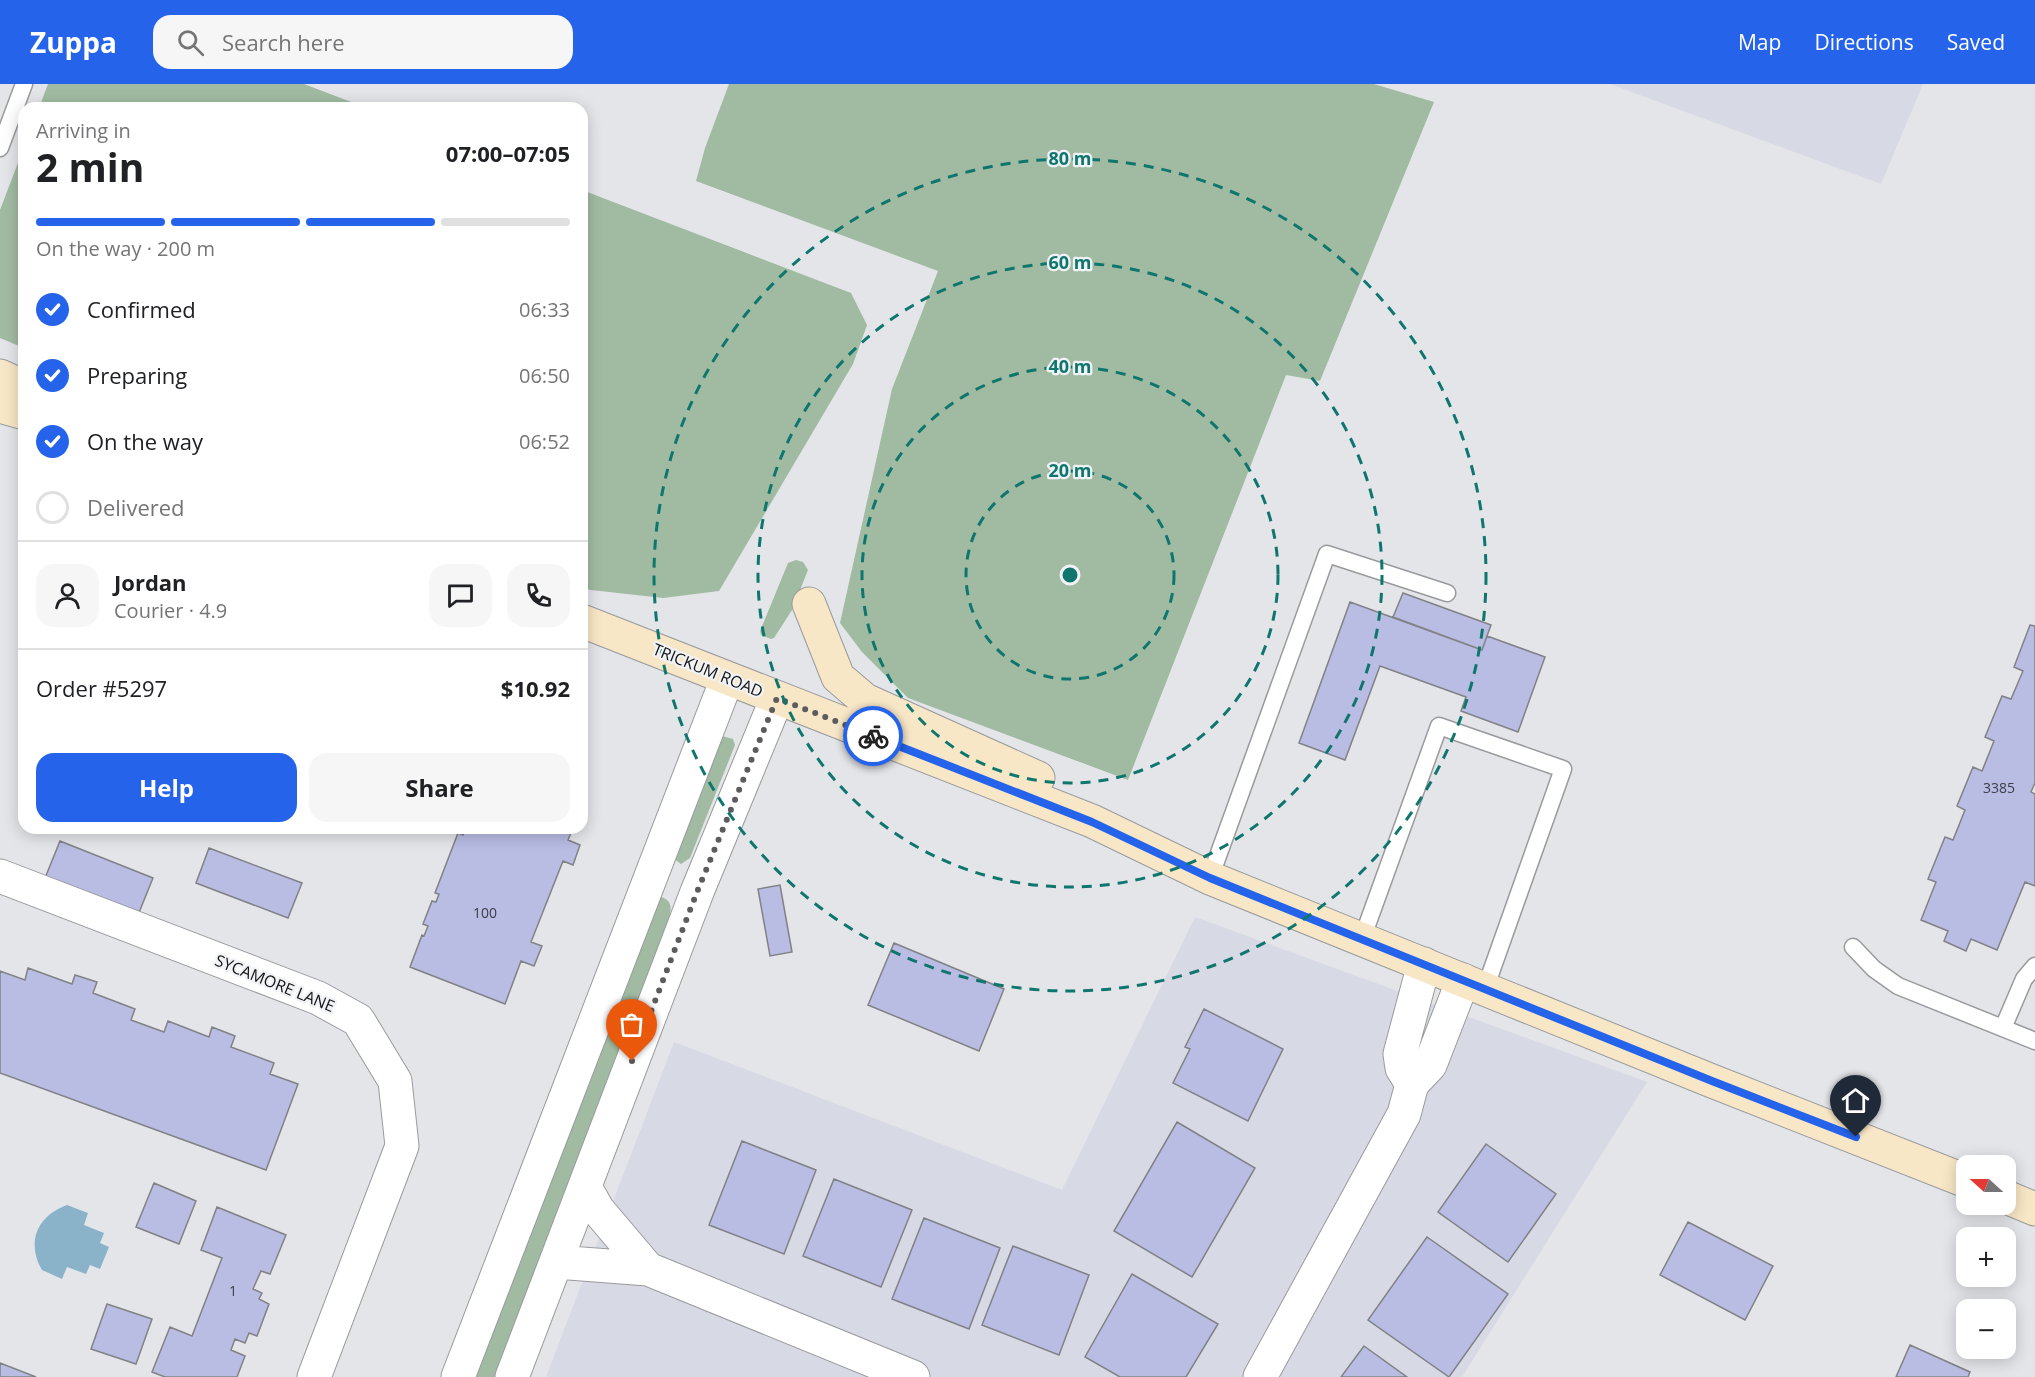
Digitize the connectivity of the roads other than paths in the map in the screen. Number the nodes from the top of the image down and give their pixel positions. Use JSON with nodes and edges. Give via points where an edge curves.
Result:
{"nodes":[{"id":1,"x":24,"y":84,"type":"edge"},
{"id":2,"x":0,"y":148,"type":"edge"},
{"id":3,"x":0,"y":376,"type":"edge"},
{"id":4,"x":18,"y":384,"type":"edge"},
{"id":5,"x":0,"y":406,"type":"edge"},
{"id":6,"x":18,"y":411,"type":"edge"},
{"id":7,"x":1447,"y":593,"type":"dead end"},
{"id":8,"x":809,"y":604,"type":"dead end"},
{"id":9,"x":588,"y":623,"type":"edge"},
{"id":10,"x":727,"y":679,"type":"junction"},
{"id":11,"x":777,"y":698,"type":"junction"},
{"id":12,"x":1089,"y":820,"type":"junction"},
{"id":13,"x":0,"y":876,"type":"edge"},
{"id":14,"x":1210,"y":878,"type":"junction"},
{"id":15,"x":1362,"y":939,"type":"junction"},
{"id":16,"x":1853,"y":947,"type":"dead end"},
{"id":17,"x":1424,"y":964,"type":"junction"},
{"id":18,"x":2035,"y":966,"type":"edge"},
{"id":19,"x":1474,"y":984,"type":"junction"},
{"id":20,"x":2003,"y":1028,"type":"junction"},
{"id":21,"x":2035,"y":1041,"type":"edge"},
{"id":22,"x":1412,"y":1084,"type":"junction"},
{"id":23,"x":1956,"y":1177,"type":"edge"},
{"id":24,"x":585,"y":1187,"type":"junction"},
{"id":25,"x":2016,"y":1201,"type":"edge"},
{"id":26,"x":2035,"y":1209,"type":"edge"},
{"id":27,"x":556,"y":1262,"type":"junction"},
{"id":28,"x":648,"y":1269,"type":"junction"},
{"id":29,"x":314,"y":1377,"type":"edge"},
{"id":30,"x":459,"y":1377,"type":"edge"},
{"id":31,"x":512,"y":1377,"type":"edge"},
{"id":32,"x":913,"y":1377,"type":"edge"},
{"id":33,"x":1260,"y":1377,"type":"edge"}],
"edges":[{"from":1,"to":2,"type":"lane"},
{"from":3,"to":4,"type":"street"},
{"from":5,"to":6,"type":"street"},
{"from":7,"to":14,"type":"lane","via":[[1327,554]]},
{"from":8,"to":12,"type":"street","via":[[838,677],[865,700],[1066,790]]},
{"from":9,"to":10,"type":"street","name":"TRICKUM ROAD"},
{"from":10,"to":11,"type":"street","name":"TRICKUM ROAD"},
{"from":10,"to":30,"type":"street"},
{"from":11,"to":12,"type":"street","name":"TRICKUM ROAD"},
{"from":11,"to":24,"type":"street","via":[[697,892]]},
{"from":12,"to":14,"type":"street","name":"TRICKUM ROAD"},
{"from":13,"to":29,"type":"street","name":"SYCAMORE LANE","via":[[318,998],[358,1020],[395,1081],[402,1146]]},
{"from":14,"to":15,"type":"street","name":"TRICKUM ROAD"},
{"from":15,"to":17,"type":"street","name":"TRICKUM ROAD"},
{"from":15,"to":19,"type":"lane","via":[[1439,726],[1563,769]]},
{"from":16,"to":20,"type":"lane","via":[[1898,986]]},
{"from":17,"to":19,"type":"street","name":"TRICKUM ROAD"},
{"from":17,"to":22,"type":"street","via":[[1400,1054],[1402,1068]]},
{"from":18,"to":20,"type":"lane","via":[[2024,979]]},
{"from":19,"to":22,"type":"street","via":[[1430,1065]]},
{"from":19,"to":23,"type":"street","name":"TRICKUM ROAD"},
{"from":20,"to":21,"type":"lane"},
{"from":22,"to":33,"type":"street","via":[[1404,1114]]},
{"from":24,"to":27,"type":"street"},
{"from":24,"to":28,"type":"street","via":[[598,1210]]},
{"from":25,"to":26,"type":"street"},
{"from":27,"to":28,"type":"street"},
{"from":27,"to":31,"type":"street"},
{"from":28,"to":32,"type":"street"}]}
